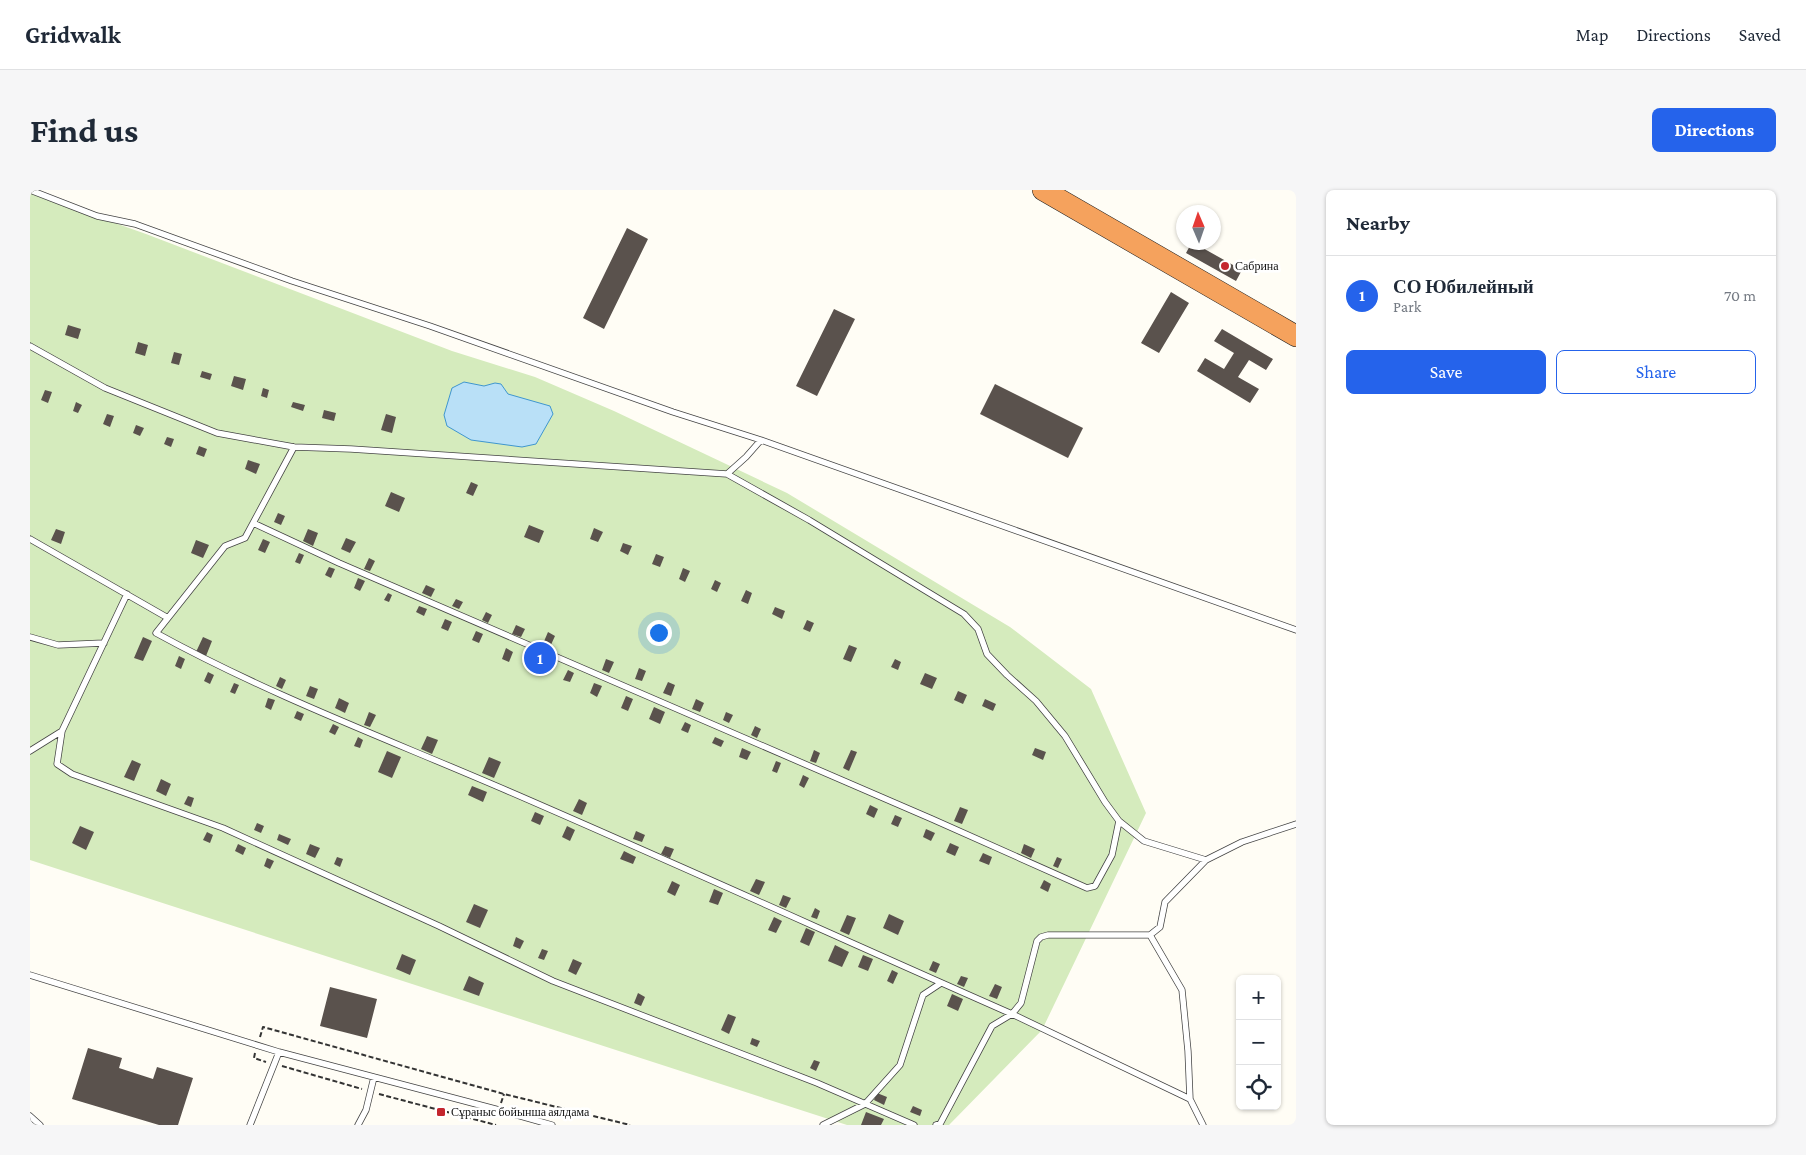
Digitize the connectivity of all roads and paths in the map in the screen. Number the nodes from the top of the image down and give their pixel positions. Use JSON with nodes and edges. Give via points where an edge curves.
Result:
{"nodes":[{"id":1,"x":30,"y":190,"type":"edge"},
{"id":2,"x":1043,"y":190,"type":"edge"},
{"id":3,"x":1296,"y":336,"type":"edge"},
{"id":4,"x":30,"y":346,"type":"edge"},
{"id":5,"x":761,"y":440,"type":"junction"},
{"id":6,"x":294,"y":447,"type":"junction"},
{"id":7,"x":727,"y":474,"type":"junction"},
{"id":8,"x":253,"y":523,"type":"junction"},
{"id":9,"x":30,"y":539,"type":"edge"},
{"id":10,"x":127,"y":594,"type":"junction"},
{"id":11,"x":168,"y":618,"type":"junction"},
{"id":12,"x":1296,"y":630,"type":"edge"},
{"id":13,"x":30,"y":637,"type":"edge"},
{"id":14,"x":104,"y":643,"type":"junction"},
{"id":15,"x":62,"y":731,"type":"junction"},
{"id":16,"x":30,"y":751,"type":"edge"},
{"id":17,"x":1119,"y":821,"type":"junction"},
{"id":18,"x":1296,"y":824,"type":"edge"},
{"id":19,"x":1206,"y":860,"type":"junction"},
{"id":20,"x":1150,"y":935,"type":"junction"},
{"id":21,"x":30,"y":975,"type":"edge"},
{"id":22,"x":941,"y":983,"type":"junction"},
{"id":23,"x":1012,"y":1014,"type":"junction"},
{"id":24,"x":257,"y":1046,"type":"junction"},
{"id":25,"x":279,"y":1052,"type":"junction"},
{"id":26,"x":374,"y":1077,"type":"junction"},
{"id":27,"x":1190,"y":1099,"type":"junction"},
{"id":28,"x":865,"y":1104,"type":"junction"},
{"id":29,"x":30,"y":1116,"type":"edge"},
{"id":30,"x":526,"y":1118,"type":"junction"},
{"id":31,"x":40,"y":1125,"type":"edge"},
{"id":32,"x":250,"y":1125,"type":"edge"},
{"id":33,"x":358,"y":1125,"type":"edge"},
{"id":34,"x":520,"y":1125,"type":"edge"},
{"id":35,"x":552,"y":1125,"type":"edge"},
{"id":36,"x":630,"y":1125,"type":"edge"},
{"id":37,"x":823,"y":1125,"type":"edge"},
{"id":38,"x":914,"y":1125,"type":"edge"},
{"id":39,"x":936,"y":1125,"type":"edge"},
{"id":40,"x":1203,"y":1125,"type":"edge"}],
"edges":[{"from":1,"to":5,"type":"lane","via":[[96,216],[135,224],[292,281]]},
{"from":2,"to":3,"type":"highway"},
{"from":4,"to":6,"type":"lane","via":[[105,388],[217,432]]},
{"from":5,"to":7,"type":"lane"},
{"from":5,"to":12,"type":"lane"},
{"from":6,"to":7,"type":"lane"},
{"from":6,"to":8,"type":"lane"},
{"from":7,"to":17,"type":"lane","via":[[964,614],[978,629],[987,654],[1036,701],[1065,736]]},
{"from":8,"to":11,"type":"lane","via":[[245,538],[225,546]]},
{"from":8,"to":17,"type":"lane","via":[[1087,888],[1095,886],[1112,855]]},
{"from":9,"to":10,"type":"lane"},
{"from":10,"to":11,"type":"lane"},
{"from":10,"to":14,"type":"lane"},
{"from":11,"to":22,"type":"lane","via":[[156,633],[201,657],[308,707]]},
{"from":13,"to":14,"type":"lane","via":[[58,645]]},
{"from":14,"to":15,"type":"lane"},
{"from":15,"to":16,"type":"lane"},
{"from":15,"to":28,"type":"lane","via":[[57,764],[72,774],[223,828],[553,981]]},
{"from":17,"to":19,"type":"lane","via":[[1144,841]]},
{"from":18,"to":19,"type":"lane","via":[[1242,842]]},
{"from":19,"to":20,"type":"lane","via":[[1164,902],[1160,927]]},
{"from":20,"to":23,"type":"lane","via":[[1041,937],[1037,941],[1021,1003]]},
{"from":20,"to":27,"type":"lane","via":[[1182,990]]},
{"from":21,"to":24,"type":"lane"},
{"from":22,"to":23,"type":"lane"},
{"from":22,"to":28,"type":"lane","via":[[923,995],[900,1065]]},
{"from":23,"to":27,"type":"lane"},
{"from":23,"to":39,"type":"lane","via":[[992,1026],[940,1124]]},
{"from":24,"to":25,"type":"lane"},
{"from":24,"to":36,"type":"path","via":[[263,1027],[504,1094]]},
{"from":25,"to":26,"type":"lane"},
{"from":25,"to":32,"type":"lane"},
{"from":26,"to":30,"type":"lane"},
{"from":26,"to":33,"type":"lane","via":[[366,1110]]},
{"from":27,"to":40,"type":"lane"},
{"from":28,"to":37,"type":"lane"},
{"from":28,"to":38,"type":"lane"},
{"from":29,"to":31,"type":"lane"},
{"from":30,"to":34,"type":"lane"},
{"from":30,"to":35,"type":"lane"}]}
